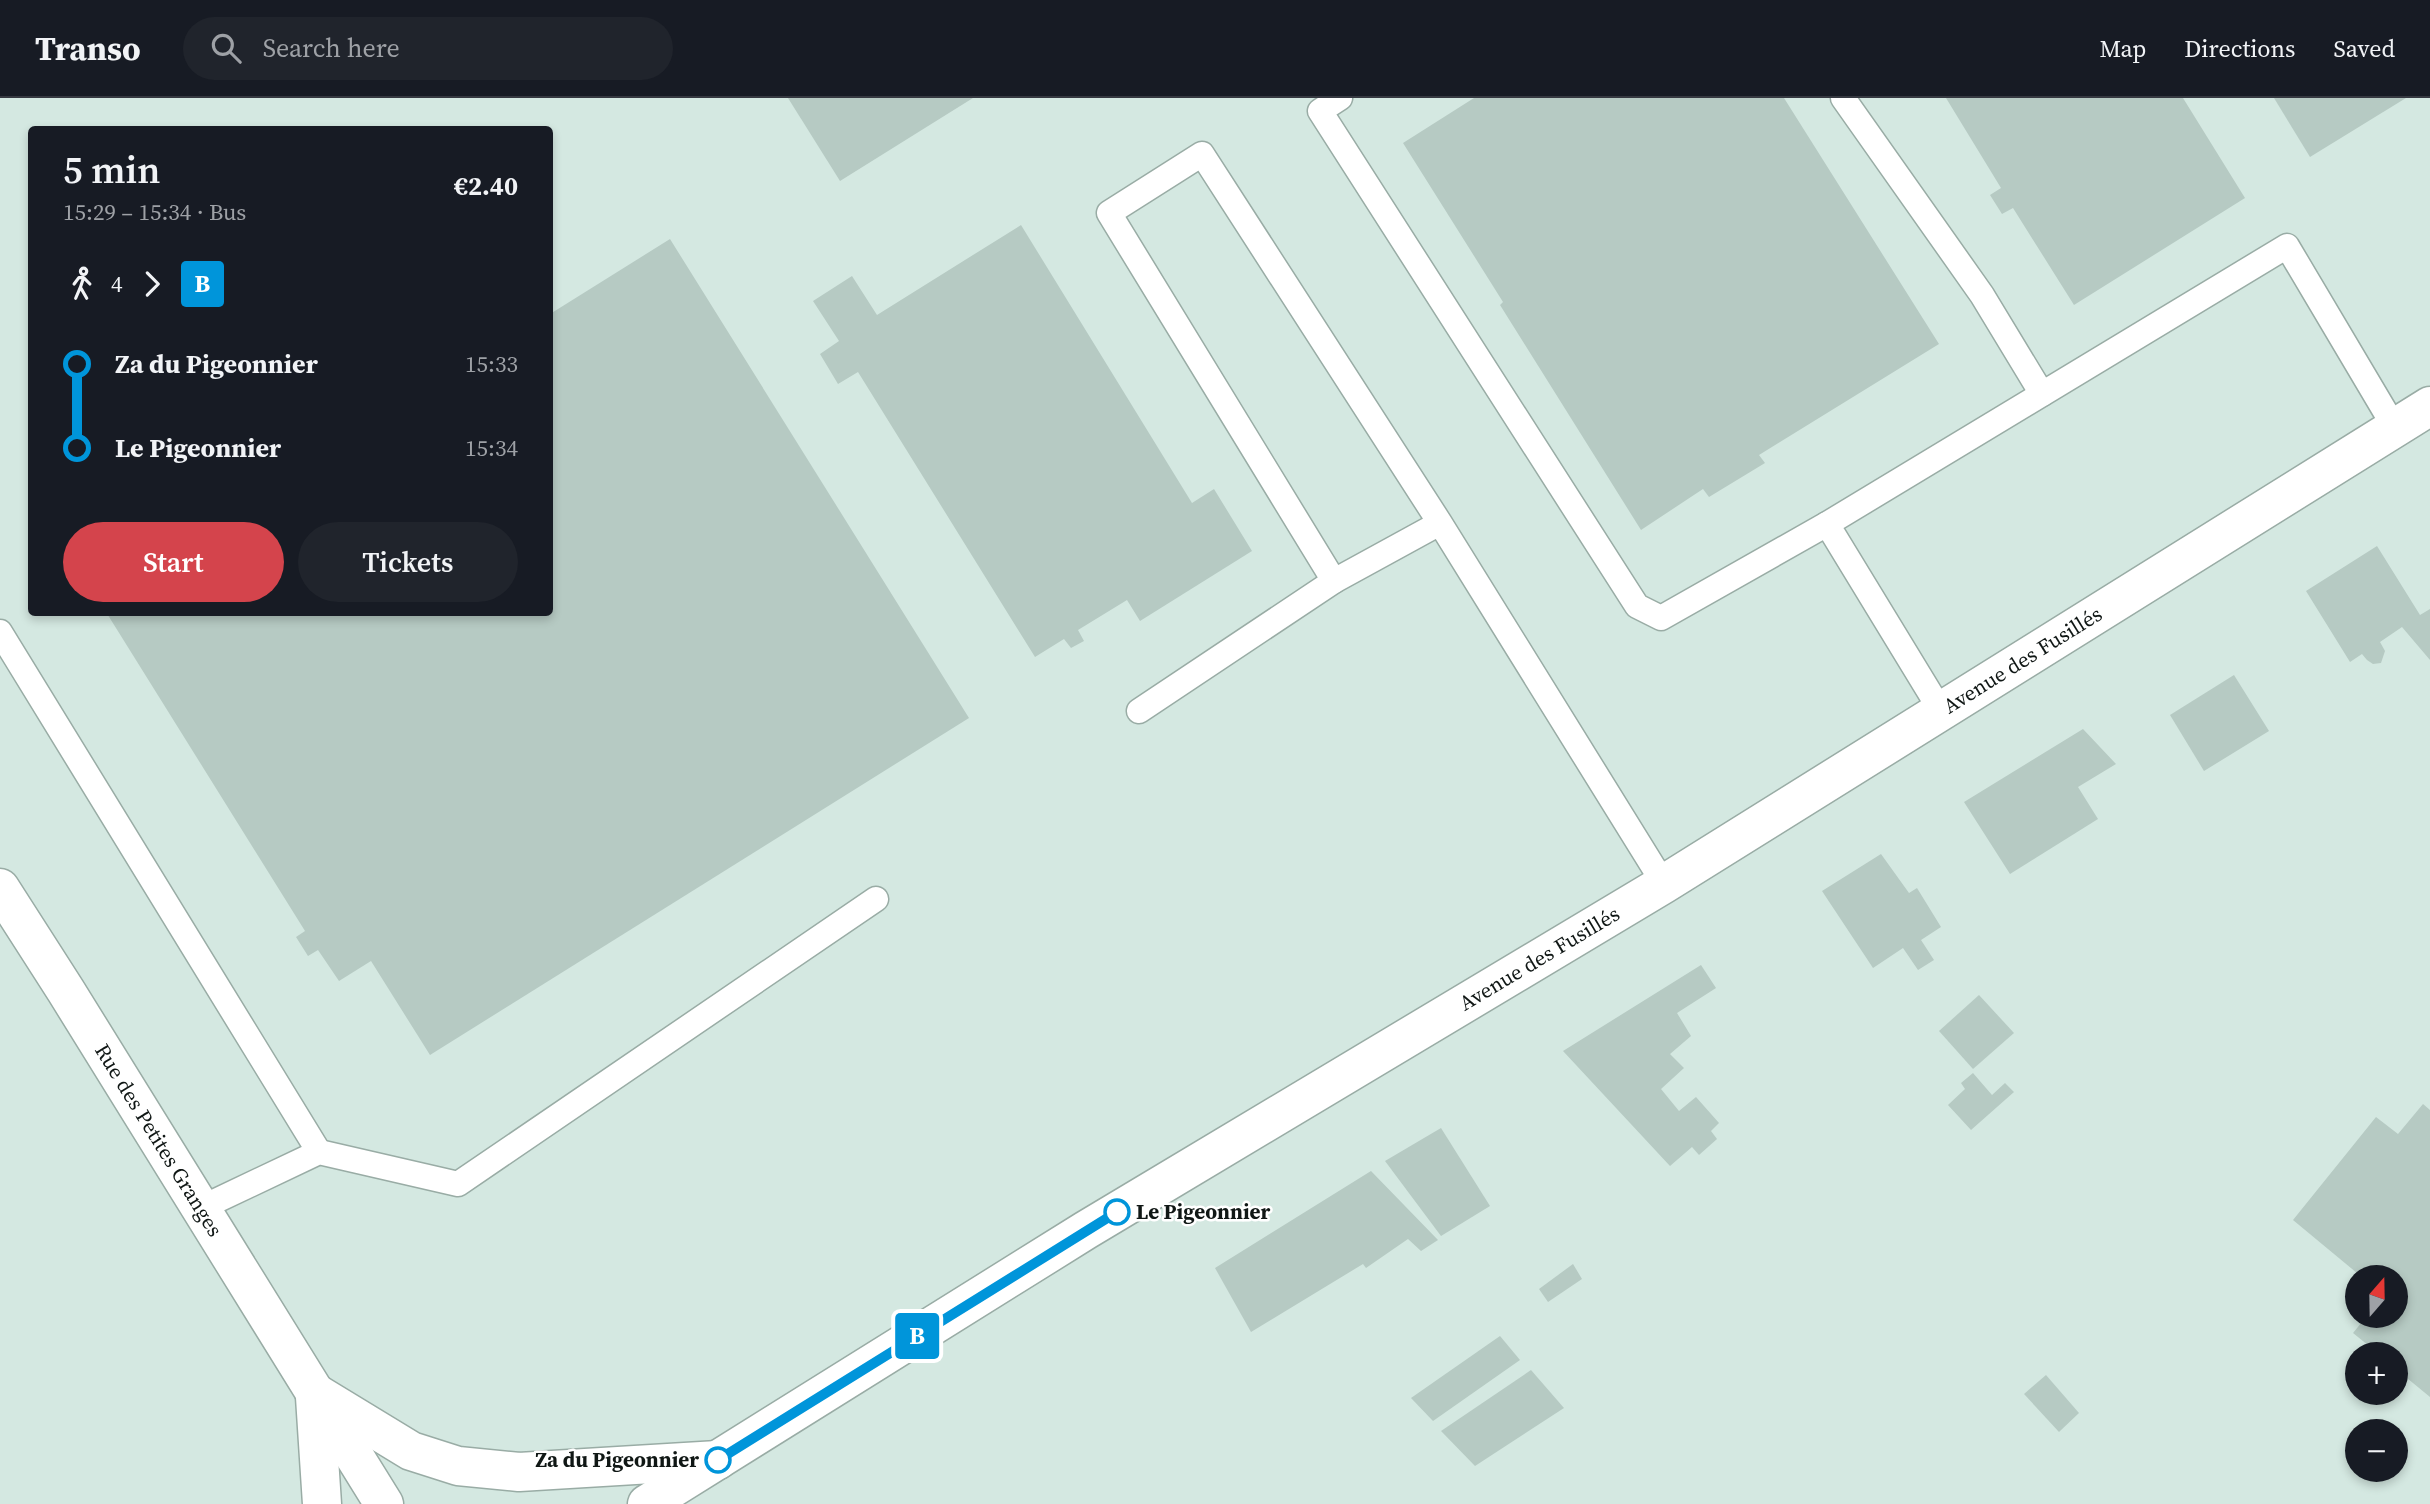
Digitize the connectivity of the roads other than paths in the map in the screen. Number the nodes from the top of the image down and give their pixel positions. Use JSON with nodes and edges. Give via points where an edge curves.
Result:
{"nodes":[{"id":1,"x":1340,"y":98,"type":"edge"},
{"id":2,"x":1843,"y":98,"type":"edge"},
{"id":3,"x":2042,"y":394,"type":"junction"},
{"id":4,"x":2430,"y":406,"type":"edge"},
{"id":5,"x":2395,"y":428,"type":"junction"},
{"id":6,"x":1440,"y":523,"type":"junction"},
{"id":7,"x":1827,"y":524,"type":"junction"},
{"id":8,"x":1334,"y":582,"type":"junction"},
{"id":9,"x":0,"y":632,"type":"edge"},
{"id":10,"x":1139,"y":710,"type":"dead end"},
{"id":11,"x":1941,"y":711,"type":"junction"},
{"id":12,"x":1664,"y":884,"type":"junction"},
{"id":13,"x":0,"y":888,"type":"edge"},
{"id":14,"x":876,"y":900,"type":"dead end"},
{"id":15,"x":319,"y":1152,"type":"junction"},
{"id":16,"x":201,"y":1208,"type":"junction"},
{"id":17,"x":315,"y":1392,"type":"junction"},
{"id":18,"x":718,"y":1460,"type":"junction"},
{"id":19,"x":322,"y":1504,"type":"edge"},
{"id":20,"x":384,"y":1504,"type":"edge"},
{"id":21,"x":647,"y":1504,"type":"edge"}],
"edges":[{"from":1,"to":7,"type":"lane","via":[[1320,111],[1637,606],[1661,618]]},
{"from":2,"to":3,"type":"lane","via":[[1982,295]]},
{"from":3,"to":5,"type":"lane","via":[[2287,246]]},
{"from":3,"to":7,"type":"lane"},
{"from":4,"to":5,"type":"main road","name":"Avenue des Fusillés"},
{"from":5,"to":11,"type":"main road","name":"Avenue des Fusillés"},
{"from":6,"to":8,"type":"lane"},
{"from":6,"to":8,"type":"lane","via":[[1202,154],[1109,213]]},
{"from":6,"to":12,"type":"lane"},
{"from":7,"to":11,"type":"lane"},
{"from":8,"to":10,"type":"lane"},
{"from":9,"to":15,"type":"lane"},
{"from":11,"to":12,"type":"main road","name":"Avenue des Fusillés"},
{"from":12,"to":18,"type":"main road","name":"Avenue des Fusillés","via":[[1086,1230]]},
{"from":13,"to":16,"type":"main road","name":"Rue des Petites Granges"},
{"from":14,"to":15,"type":"lane","via":[[458,1184]]},
{"from":15,"to":16,"type":"lane"},
{"from":16,"to":17,"type":"main road","name":"Rue des Petites Granges"},
{"from":17,"to":18,"type":"main road","name":"Rue des Petites Granges","via":[[411,1451],[457,1465],[519,1472]]},
{"from":17,"to":19,"type":"main road","name":"Rue des Petites Granges"},
{"from":17,"to":20,"type":"main road","name":"Rue des Petites Granges"},
{"from":18,"to":21,"type":"main road","name":"Avenue des Fusillés"}]}
